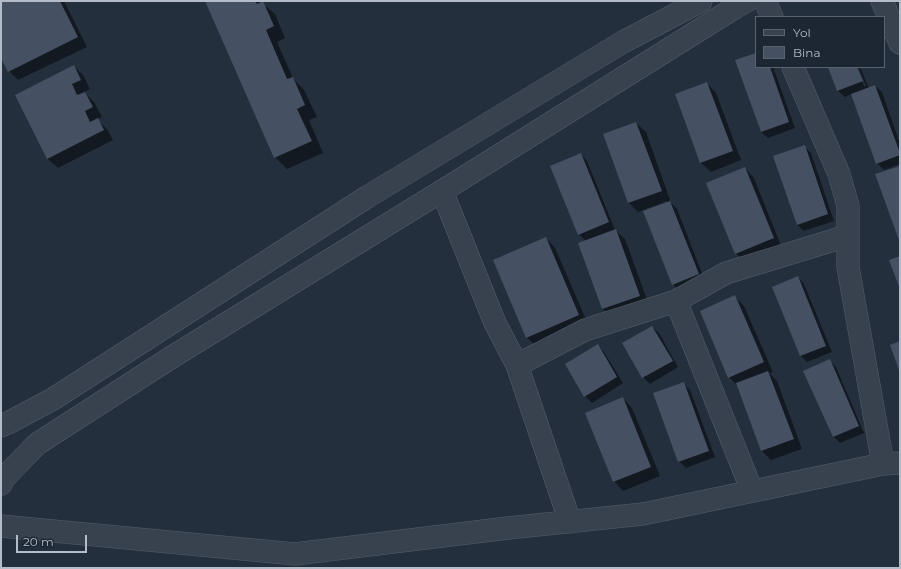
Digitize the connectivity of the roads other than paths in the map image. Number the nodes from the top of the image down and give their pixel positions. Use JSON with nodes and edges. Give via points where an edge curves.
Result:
{"nodes":[{"id":1,"x":701,"y":1,"type":"edge"},
{"id":2,"x":747,"y":1,"type":"edge"},
{"id":3,"x":765,"y":1,"type":"edge"},
{"id":4,"x":882,"y":1,"type":"edge"},
{"id":5,"x":772,"y":16,"type":"edge"},
{"id":6,"x":900,"y":43,"type":"edge"},
{"id":7,"x":793,"y":68,"type":"edge"},
{"id":8,"x":442,"y":191,"type":"junction"},
{"id":9,"x":847,"y":236,"type":"junction"},
{"id":10,"x":676,"y":302,"type":"junction"},
{"id":11,"x":517,"y":365,"type":"junction"},
{"id":12,"x":1,"y":426,"type":"edge"},
{"id":13,"x":892,"y":463,"type":"edge"},
{"id":14,"x":1,"y":484,"type":"edge"},
{"id":15,"x":752,"y":491,"type":"junction"},
{"id":16,"x":570,"y":522,"type":"junction"},
{"id":17,"x":1,"y":526,"type":"edge"}],
"edges":[{"from":1,"to":12,"type":"street","via":[[623,42],[367,197],[53,399]]},
{"from":2,"to":8,"type":"street"},
{"from":3,"to":5,"type":"street"},
{"from":4,"to":6,"type":"street"},
{"from":7,"to":9,"type":"street","via":[[839,174],[848,206]]},
{"from":8,"to":11,"type":"street","via":[[495,323]]},
{"from":8,"to":14,"type":"street","via":[[172,357],[38,444]]},
{"from":9,"to":10,"type":"street","via":[[726,273]]},
{"from":9,"to":13,"type":"street","via":[[848,267]]},
{"from":10,"to":11,"type":"street","via":[[585,330]]},
{"from":10,"to":15,"type":"street"},
{"from":11,"to":16,"type":"street"},
{"from":13,"to":15,"type":"street"},
{"from":15,"to":16,"type":"street","via":[[642,514]]},
{"from":16,"to":17,"type":"street","via":[[295,554]]}]}
